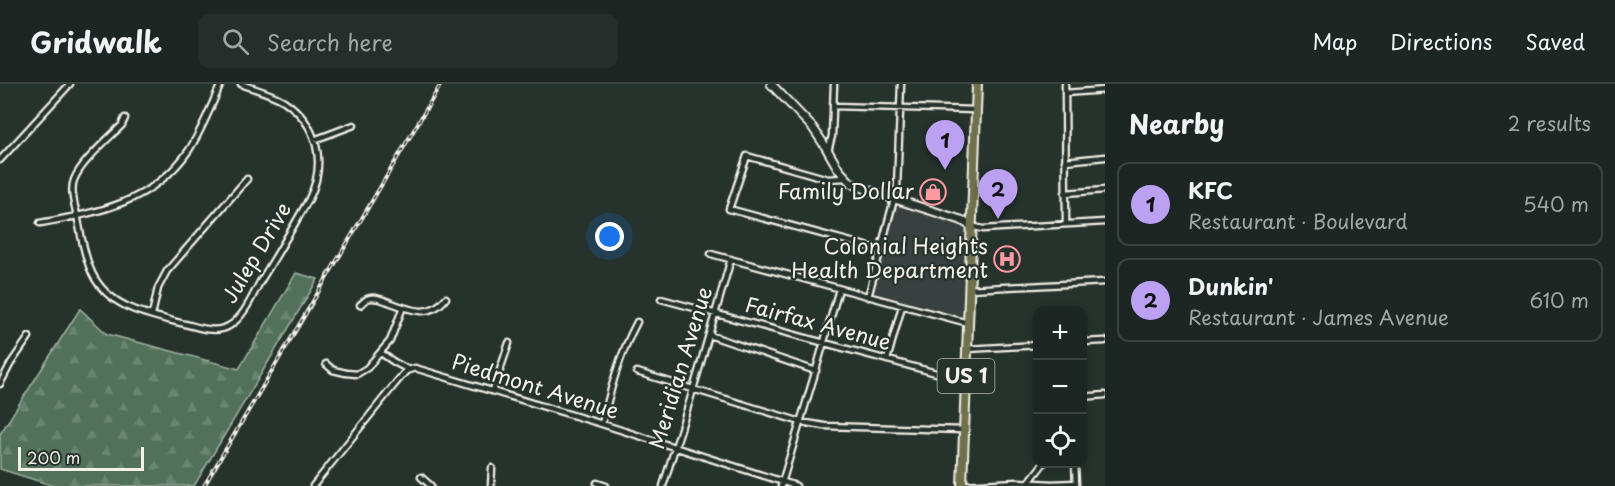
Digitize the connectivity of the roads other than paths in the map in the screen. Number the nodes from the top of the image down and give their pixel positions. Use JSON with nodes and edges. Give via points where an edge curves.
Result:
{"nodes":[{"id":1,"x":70,"y":84,"type":"edge"},
{"id":2,"x":221,"y":84,"type":"edge"},
{"id":3,"x":240,"y":84,"type":"edge"},
{"id":4,"x":771,"y":84,"type":"edge"},
{"id":5,"x":834,"y":84,"type":"edge"},
{"id":6,"x":901,"y":84,"type":"edge"},
{"id":7,"x":977,"y":84,"type":"edge"},
{"id":8,"x":1065,"y":84,"type":"edge"},
{"id":9,"x":1105,"y":90,"type":"edge"},
{"id":10,"x":1065,"y":93,"type":"junction"},
{"id":11,"x":833,"y":106,"type":"junction"},
{"id":12,"x":900,"y":109,"type":"junction"},
{"id":13,"x":976,"y":110,"type":"junction"},
{"id":14,"x":126,"y":118,"type":"dead end"},
{"id":15,"x":354,"y":126,"type":"dead end"},
{"id":16,"x":314,"y":140,"type":"junction"},
{"id":17,"x":828,"y":151,"type":"junction"},
{"id":18,"x":1105,"y":157,"type":"edge"},
{"id":19,"x":0,"y":160,"type":"edge"},
{"id":20,"x":1065,"y":161,"type":"junction"},
{"id":21,"x":247,"y":178,"type":"dead end"},
{"id":22,"x":845,"y":178,"type":"junction"},
{"id":23,"x":1105,"y":190,"type":"edge"},
{"id":24,"x":1065,"y":193,"type":"junction"},
{"id":25,"x":895,"y":199,"type":"junction"},
{"id":26,"x":78,"y":216,"type":"junction"},
{"id":27,"x":1105,"y":222,"type":"edge"},
{"id":28,"x":40,"y":223,"type":"dead end"},
{"id":29,"x":1066,"y":224,"type":"junction"},
{"id":30,"x":972,"y":226,"type":"junction"},
{"id":31,"x":881,"y":250,"type":"junction"},
{"id":32,"x":711,"y":254,"type":"dead end"},
{"id":33,"x":730,"y":259,"type":"junction"},
{"id":34,"x":1105,"y":282,"type":"edge"},
{"id":35,"x":839,"y":289,"type":"junction"},
{"id":36,"x":969,"y":289,"type":"junction"},
{"id":37,"x":868,"y":297,"type":"junction"},
{"id":38,"x":446,"y":298,"type":"dead end"},
{"id":39,"x":661,"y":298,"type":"dead end"},
{"id":40,"x":360,"y":305,"type":"dead end"},
{"id":41,"x":902,"y":306,"type":"junction"},
{"id":42,"x":402,"y":307,"type":"junction"},
{"id":43,"x":715,"y":313,"type":"junction"},
{"id":44,"x":152,"y":315,"type":"junction"},
{"id":45,"x":637,"y":322,"type":"dead end"},
{"id":46,"x":968,"y":323,"type":"junction"},
{"id":47,"x":709,"y":335,"type":"junction"},
{"id":48,"x":29,"y":337,"type":"dead end"},
{"id":49,"x":1105,"y":341,"type":"edge"},
{"id":50,"x":1087,"y":342,"type":"edge"},
{"id":51,"x":509,"y":343,"type":"dead end"},
{"id":52,"x":824,"y":343,"type":"junction"},
{"id":53,"x":1033,"y":345,"type":"edge"},
{"id":54,"x":967,"y":349,"type":"junction"},
{"id":55,"x":381,"y":353,"type":"junction"},
{"id":56,"x":887,"y":360,"type":"junction"},
{"id":57,"x":326,"y":364,"type":"dead end"},
{"id":58,"x":409,"y":370,"type":"junction"},
{"id":59,"x":816,"y":370,"type":"junction"},
{"id":60,"x":637,"y":372,"type":"dead end"},
{"id":61,"x":966,"y":381,"type":"junction"},
{"id":62,"x":0,"y":384,"type":"edge"},
{"id":63,"x":693,"y":389,"type":"junction"},
{"id":64,"x":493,"y":391,"type":"junction"},
{"id":65,"x":1105,"y":395,"type":"edge"},
{"id":66,"x":1087,"y":397,"type":"edge"},
{"id":67,"x":801,"y":422,"type":"junction"},
{"id":68,"x":602,"y":424,"type":"junction"},
{"id":69,"x":964,"y":430,"type":"junction"},
{"id":70,"x":675,"y":448,"type":"junction"},
{"id":71,"x":492,"y":468,"type":"dead end"},
{"id":72,"x":1040,"y":468,"type":"edge"},
{"id":73,"x":1075,"y":468,"type":"edge"},
{"id":74,"x":421,"y":477,"type":"dead end"},
{"id":75,"x":1029,"y":482,"type":"junction"},
{"id":76,"x":597,"y":483,"type":"dead end"},
{"id":77,"x":782,"y":484,"type":"edge"},
{"id":78,"x":1076,"y":484,"type":"edge"},
{"id":79,"x":962,"y":485,"type":"edge"},
{"id":80,"x":313,"y":486,"type":"edge"},
{"id":81,"x":431,"y":486,"type":"edge"},
{"id":82,"x":491,"y":486,"type":"edge"},
{"id":83,"x":606,"y":486,"type":"edge"},
{"id":84,"x":663,"y":486,"type":"edge"},
{"id":85,"x":796,"y":486,"type":"edge"}],
"edges":[{"from":1,"to":19,"type":"street"},
{"from":2,"to":26,"type":"street","via":[[198,135],[168,173],[126,202]]},
{"from":3,"to":16,"type":"street","name":"Julep Drive","via":[[283,101],[304,121]]},
{"from":4,"to":17,"type":"street","via":[[806,120]]},
{"from":5,"to":11,"type":"street"},
{"from":6,"to":12,"type":"street"},
{"from":7,"to":13,"type":"main road","number":"US 1"},
{"from":8,"to":10,"type":"street"},
{"from":9,"to":10,"type":"street"},
{"from":10,"to":20,"type":"street"},
{"from":11,"to":12,"type":"street"},
{"from":11,"to":17,"type":"street"},
{"from":12,"to":13,"type":"street"},
{"from":12,"to":25,"type":"street"},
{"from":13,"to":30,"type":"main road","number":"US 1"},
{"from":14,"to":26,"type":"street","name":"Julep Drive","via":[[76,174],[72,190]]},
{"from":15,"to":16,"type":"street"},
{"from":16,"to":44,"type":"street","name":"Julep Drive","via":[[319,164],[313,191],[235,321],[222,329],[208,330]]},
{"from":17,"to":22,"type":"street"},
{"from":18,"to":20,"type":"street"},
{"from":20,"to":24,"type":"street"},
{"from":21,"to":44,"type":"street","via":[[167,271],[158,288]]},
{"from":22,"to":25,"type":"street","via":[[856,186]]},
{"from":22,"to":31,"type":"street","via":[[828,179],[747,156],[729,209]]},
{"from":23,"to":24,"type":"street"},
{"from":24,"to":29,"type":"street"},
{"from":25,"to":30,"type":"street"},
{"from":25,"to":31,"type":"street"},
{"from":26,"to":28,"type":"street"},
{"from":26,"to":44,"type":"street","name":"Julep Drive","via":[[87,258],[99,284],[123,305]]},
{"from":27,"to":29,"type":"street"},
{"from":29,"to":30,"type":"street","via":[[983,229]]},
{"from":30,"to":36,"type":"main road","number":"US 1"},
{"from":31,"to":37,"type":"street"},
{"from":32,"to":33,"type":"street"},
{"from":33,"to":35,"type":"street"},
{"from":33,"to":43,"type":"street","name":"Meridian Avenue"},
{"from":34,"to":36,"type":"street"},
{"from":35,"to":37,"type":"street"},
{"from":35,"to":52,"type":"street"},
{"from":36,"to":46,"type":"main road","number":"US 1"},
{"from":37,"to":41,"type":"street"},
{"from":38,"to":42,"type":"street","via":[[429,311]]},
{"from":39,"to":43,"type":"street","name":"Fairfax Avenue"},
{"from":40,"to":42,"type":"street","via":[[377,298]]},
{"from":41,"to":46,"type":"street"},
{"from":41,"to":56,"type":"street"},
{"from":42,"to":55,"type":"street","via":[[392,338]]},
{"from":43,"to":47,"type":"street","name":"Meridian Avenue"},
{"from":43,"to":52,"type":"street","name":"Fairfax Avenue"},
{"from":45,"to":68,"type":"street","via":[[613,378]]},
{"from":46,"to":54,"type":"main road","number":"US 1"},
{"from":47,"to":59,"type":"street"},
{"from":47,"to":63,"type":"street","name":"Meridian Avenue"},
{"from":48,"to":62,"type":"street"},
{"from":49,"to":50,"type":"street"},
{"from":51,"to":64,"type":"street"},
{"from":52,"to":56,"type":"street","name":"Fairfax Avenue"},
{"from":52,"to":59,"type":"street"},
{"from":53,"to":54,"type":"street"},
{"from":54,"to":61,"type":"main road","number":"US 1"},
{"from":55,"to":57,"type":"street","via":[[357,374],[333,370]]},
{"from":55,"to":58,"type":"street"},
{"from":56,"to":61,"type":"street","name":"Fairfax Avenue"},
{"from":58,"to":64,"type":"street","name":"Piedmont Avenue","via":[[419,369]]},
{"from":58,"to":80,"type":"street"},
{"from":59,"to":67,"type":"street"},
{"from":60,"to":63,"type":"street"},
{"from":61,"to":69,"type":"main road","number":"US 1"},
{"from":63,"to":67,"type":"street"},
{"from":63,"to":70,"type":"street","name":"Meridian Avenue"},
{"from":64,"to":68,"type":"street","name":"Piedmont Avenue"},
{"from":65,"to":66,"type":"street"},
{"from":67,"to":69,"type":"street"},
{"from":67,"to":77,"type":"street"},
{"from":68,"to":70,"type":"street","name":"Piedmont Avenue"},
{"from":69,"to":79,"type":"main road","number":"US 1"},
{"from":70,"to":77,"type":"street","name":"Piedmont Avenue"},
{"from":70,"to":84,"type":"street","name":"Meridian Avenue"},
{"from":71,"to":82,"type":"street"},
{"from":72,"to":75,"type":"street"},
{"from":73,"to":78,"type":"street"},
{"from":74,"to":81,"type":"street"},
{"from":75,"to":78,"type":"street"},
{"from":75,"to":79,"type":"street"},
{"from":76,"to":83,"type":"street"},
{"from":77,"to":85,"type":"street","name":"Piedmont Avenue"}]}
